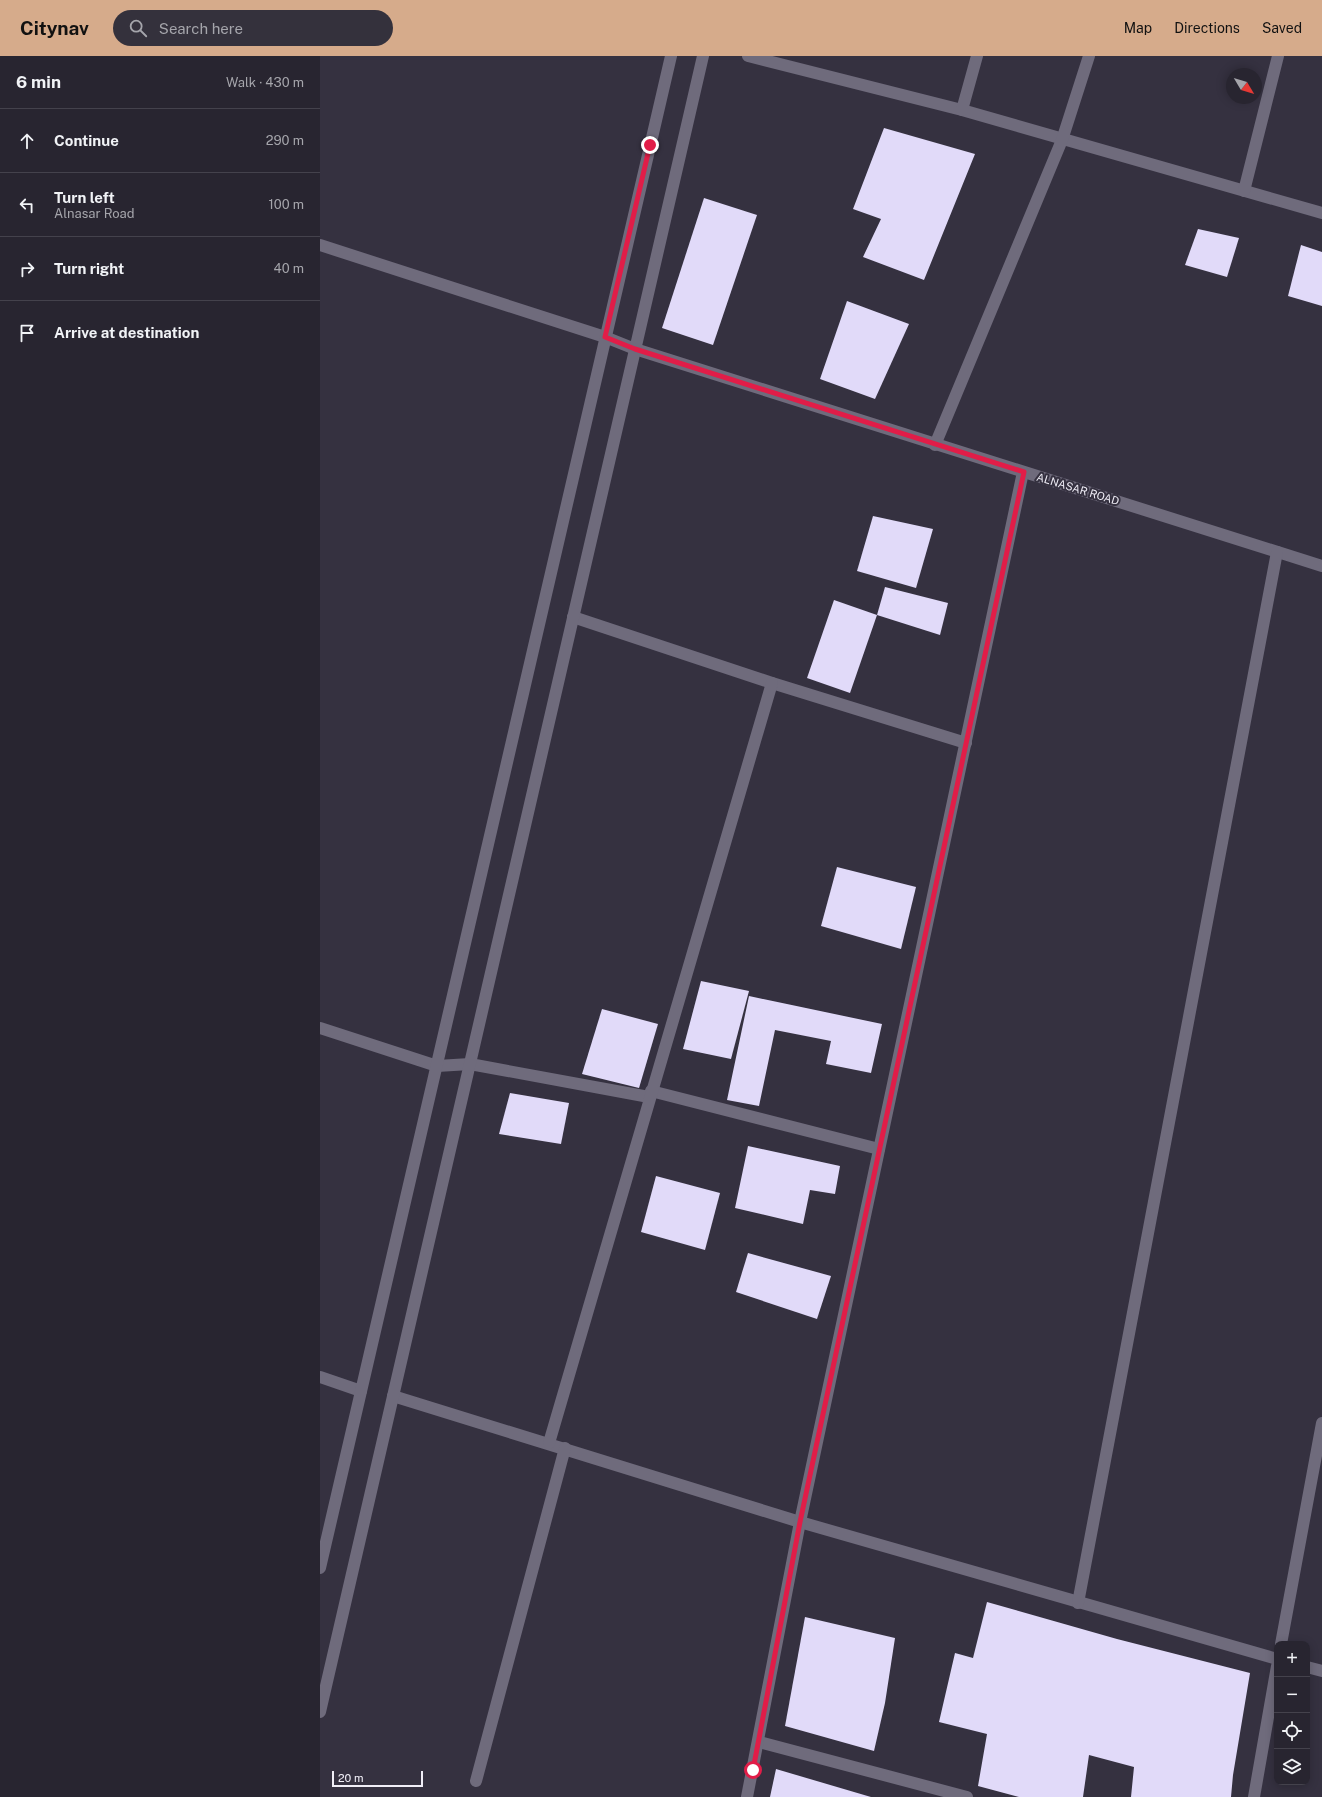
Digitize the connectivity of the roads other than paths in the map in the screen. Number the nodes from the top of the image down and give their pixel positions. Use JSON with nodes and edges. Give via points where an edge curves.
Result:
{"nodes":[{"id":1,"x":671,"y":56,"type":"edge"},
{"id":2,"x":703,"y":56,"type":"edge"},
{"id":3,"x":748,"y":56,"type":"edge"},
{"id":4,"x":977,"y":56,"type":"edge"},
{"id":5,"x":1089,"y":56,"type":"edge"},
{"id":6,"x":1278,"y":56,"type":"edge"},
{"id":7,"x":962,"y":110,"type":"junction"},
{"id":8,"x":1062,"y":140,"type":"junction"},
{"id":9,"x":1244,"y":191,"type":"junction"},
{"id":10,"x":1322,"y":213,"type":"edge"},
{"id":11,"x":320,"y":245,"type":"edge"},
{"id":12,"x":605,"y":337,"type":"junction"},
{"id":13,"x":635,"y":349,"type":"junction"},
{"id":14,"x":935,"y":445,"type":"junction"},
{"id":15,"x":1024,"y":472,"type":"junction"},
{"id":16,"x":1277,"y":552,"type":"junction"},
{"id":17,"x":1322,"y":566,"type":"edge"},
{"id":18,"x":574,"y":617,"type":"junction"},
{"id":19,"x":772,"y":683,"type":"junction"},
{"id":20,"x":966,"y":743,"type":"junction"},
{"id":21,"x":320,"y":1028,"type":"edge"},
{"id":22,"x":470,"y":1064,"type":"junction"},
{"id":23,"x":436,"y":1066,"type":"junction"},
{"id":24,"x":650,"y":1094,"type":"junction"},
{"id":25,"x":879,"y":1149,"type":"junction"},
{"id":26,"x":320,"y":1377,"type":"edge"},
{"id":27,"x":361,"y":1391,"type":"junction"},
{"id":28,"x":393,"y":1396,"type":"junction"},
{"id":29,"x":1322,"y":1422,"type":"edge"},
{"id":30,"x":549,"y":1443,"type":"junction"},
{"id":31,"x":565,"y":1448,"type":"junction"},
{"id":32,"x":800,"y":1522,"type":"junction"},
{"id":33,"x":320,"y":1568,"type":"edge"},
{"id":34,"x":1078,"y":1603,"type":"junction"},
{"id":35,"x":1282,"y":1641,"type":"edge"},
{"id":36,"x":1274,"y":1658,"type":"edge"},
{"id":37,"x":1310,"y":1668,"type":"edge"},
{"id":38,"x":1322,"y":1671,"type":"edge"},
{"id":39,"x":1275,"y":1677,"type":"edge"},
{"id":40,"x":320,"y":1712,"type":"edge"},
{"id":41,"x":759,"y":1742,"type":"junction"},
{"id":42,"x":476,"y":1781,"type":"dead end"},
{"id":43,"x":747,"y":1797,"type":"edge"},
{"id":44,"x":966,"y":1797,"type":"edge"},
{"id":45,"x":1254,"y":1797,"type":"edge"}],
"edges":[{"from":1,"to":12,"type":"street"},
{"from":2,"to":13,"type":"street"},
{"from":3,"to":7,"type":"street"},
{"from":4,"to":7,"type":"street"},
{"from":5,"to":8,"type":"street"},
{"from":6,"to":9,"type":"street"},
{"from":7,"to":8,"type":"street"},
{"from":8,"to":9,"type":"street"},
{"from":8,"to":14,"type":"street"},
{"from":9,"to":10,"type":"street"},
{"from":11,"to":12,"type":"street","name":"ALNASAR ROAD"},
{"from":12,"to":13,"type":"street","name":"ALNASAR ROAD"},
{"from":12,"to":23,"type":"street"},
{"from":13,"to":14,"type":"street","name":"ALNASAR ROAD"},
{"from":13,"to":18,"type":"street"},
{"from":14,"to":15,"type":"street","name":"ALNASAR ROAD"},
{"from":15,"to":16,"type":"street","name":"ALNASAR ROAD"},
{"from":15,"to":20,"type":"street"},
{"from":16,"to":17,"type":"street","name":"ALNASAR ROAD"},
{"from":16,"to":34,"type":"street"},
{"from":18,"to":19,"type":"street"},
{"from":18,"to":22,"type":"street"},
{"from":19,"to":20,"type":"street"},
{"from":19,"to":24,"type":"street"},
{"from":20,"to":25,"type":"street"},
{"from":21,"to":23,"type":"street"},
{"from":22,"to":23,"type":"street"},
{"from":22,"to":24,"type":"street"},
{"from":22,"to":28,"type":"street"},
{"from":23,"to":27,"type":"street"},
{"from":24,"to":25,"type":"street"},
{"from":24,"to":30,"type":"street"},
{"from":25,"to":32,"type":"street"},
{"from":26,"to":27,"type":"street"},
{"from":27,"to":33,"type":"street"},
{"from":28,"to":30,"type":"street"},
{"from":28,"to":40,"type":"street"},
{"from":29,"to":35,"type":"street"},
{"from":30,"to":31,"type":"street"},
{"from":31,"to":32,"type":"street"},
{"from":31,"to":42,"type":"street"},
{"from":32,"to":34,"type":"street"},
{"from":32,"to":41,"type":"street"},
{"from":34,"to":36,"type":"street"},
{"from":37,"to":38,"type":"street"},
{"from":39,"to":45,"type":"street"},
{"from":41,"to":43,"type":"street"},
{"from":41,"to":44,"type":"street"}]}
